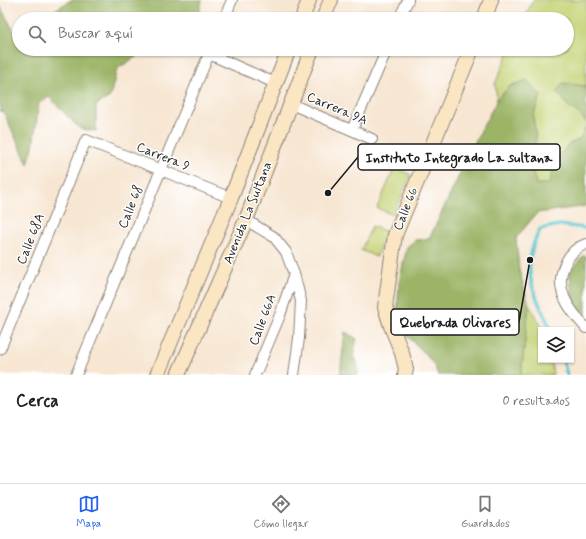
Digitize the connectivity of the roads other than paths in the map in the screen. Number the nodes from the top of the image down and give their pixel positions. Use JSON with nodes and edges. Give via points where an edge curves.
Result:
{"nodes":[{"id":1,"x":232,"y":0,"type":"edge"},
{"id":2,"x":310,"y":0,"type":"edge"},
{"id":3,"x":331,"y":0,"type":"edge"},
{"id":4,"x":408,"y":0,"type":"edge"},
{"id":5,"x":491,"y":0,"type":"edge"},
{"id":6,"x":227,"y":12,"type":"edge"},
{"id":7,"x":305,"y":12,"type":"edge"},
{"id":8,"x":327,"y":12,"type":"edge"},
{"id":9,"x":403,"y":12,"type":"edge"},
{"id":10,"x":487,"y":12,"type":"edge"},
{"id":11,"x":208,"y":56,"type":"edge"},
{"id":12,"x":220,"y":56,"type":"edge"},
{"id":13,"x":286,"y":56,"type":"edge"},
{"id":14,"x":309,"y":56,"type":"edge"},
{"id":15,"x":384,"y":56,"type":"edge"},
{"id":16,"x":469,"y":56,"type":"edge"},
{"id":17,"x":275,"y":83,"type":"junction"},
{"id":18,"x":291,"y":104,"type":"junction"},
{"id":19,"x":352,"y":130,"type":"junction"},
{"id":20,"x":372,"y":139,"type":"dead end"},
{"id":21,"x":86,"y":140,"type":"joint"},
{"id":22,"x":160,"y":170,"type":"junction"},
{"id":23,"x":230,"y":198,"type":"junction"},
{"id":24,"x":246,"y":220,"type":"junction"},
{"id":25,"x":586,"y":244,"type":"edge"},
{"id":26,"x":294,"y":274,"type":"junction"},
{"id":27,"x":586,"y":328,"type":"edge"},
{"id":28,"x":0,"y":348,"type":"edge"},
{"id":29,"x":76,"y":375,"type":"edge"},
{"id":30,"x":158,"y":375,"type":"edge"},
{"id":31,"x":178,"y":375,"type":"edge"},
{"id":32,"x":255,"y":375,"type":"edge"},
{"id":33,"x":294,"y":375,"type":"edge"},
{"id":34,"x":405,"y":375,"type":"edge"}],
"edges":[{"from":1,"to":6,"type":"street"},
{"from":2,"to":7,"type":"street"},
{"from":3,"to":8,"type":"street"},
{"from":4,"to":9,"type":"street"},
{"from":5,"to":10,"type":"street"},
{"from":11,"to":22,"type":"street","name":"Calle 68"},
{"from":12,"to":17,"type":"street"},
{"from":13,"to":17,"type":"street","name":"Avenida La Sultana"},
{"from":14,"to":18,"type":"street","name":"Avenida La Sultana"},
{"from":15,"to":19,"type":"street"},
{"from":16,"to":34,"type":"street","name":"Calle 66","via":[[395,235],[385,307],[402,353]]},
{"from":17,"to":23,"type":"street","name":"Avenida La Sultana"},
{"from":18,"to":19,"type":"street","name":"Carrera 9A"},
{"from":18,"to":24,"type":"street","name":"Avenida La Sultana"},
{"from":19,"to":20,"type":"street","name":"Carrera 9A"},
{"from":21,"to":22,"type":"street","name":"Carrera 9"},
{"from":21,"to":28,"type":"street","name":"Calle 68A"},
{"from":22,"to":23,"type":"street","name":"Carrera 9"},
{"from":22,"to":29,"type":"street","name":"Calle 68"},
{"from":23,"to":30,"type":"street","name":"Avenida La Sultana"},
{"from":24,"to":26,"type":"street","via":[[274,237],[286,252]]},
{"from":24,"to":31,"type":"street","name":"Avenida La Sultana"},
{"from":25,"to":27,"type":"street","via":[[570,254],[561,271],[561,289],[572,311]]},
{"from":26,"to":32,"type":"street","name":"Calle 66A"},
{"from":26,"to":33,"type":"street","via":[[302,301]]}]}
